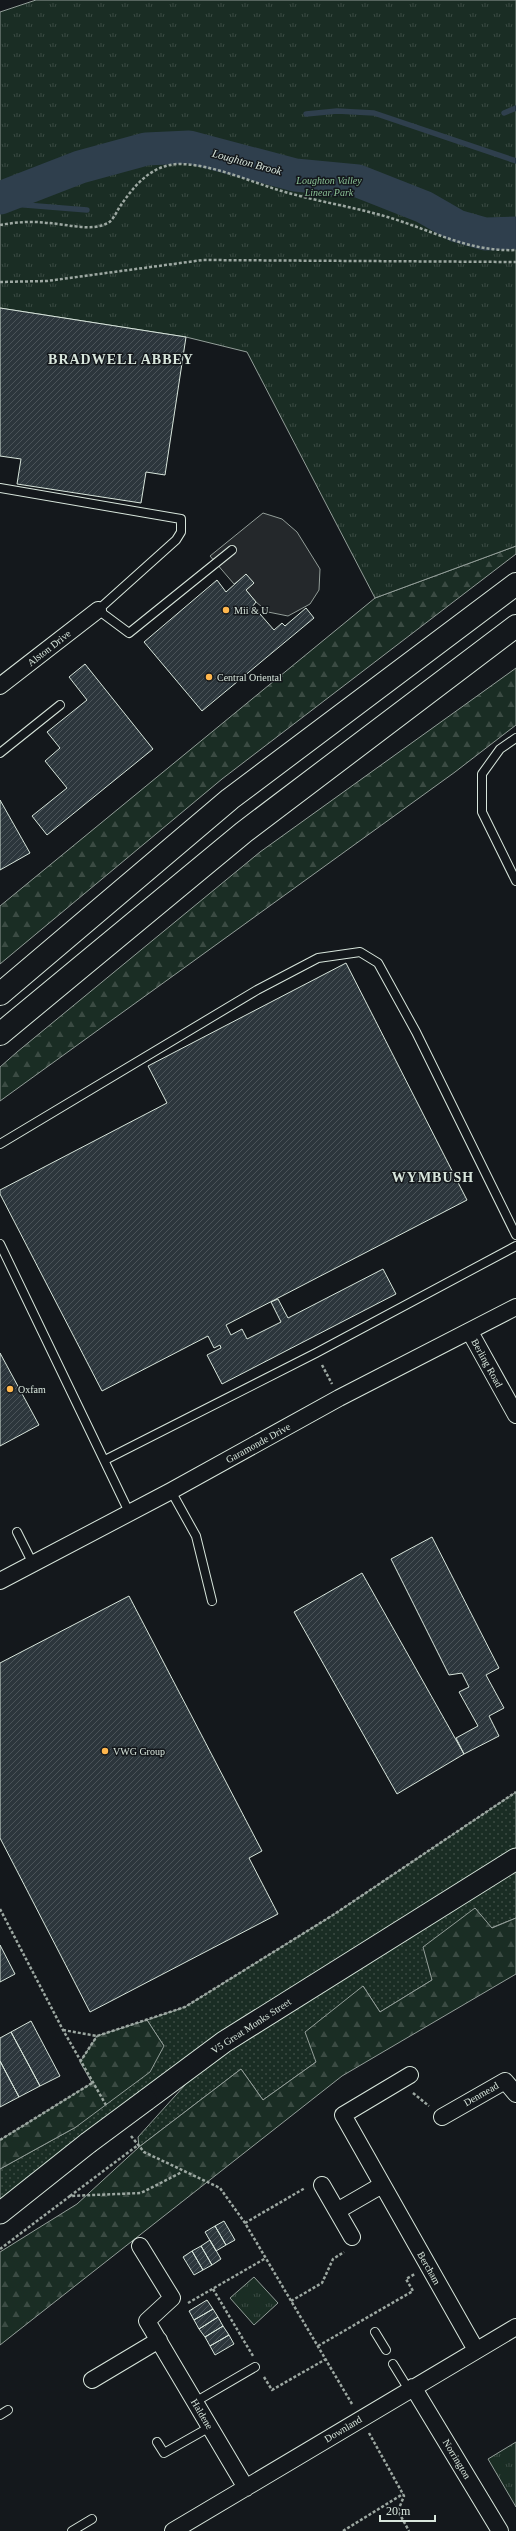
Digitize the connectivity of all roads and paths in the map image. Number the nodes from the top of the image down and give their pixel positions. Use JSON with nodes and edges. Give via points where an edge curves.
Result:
{"nodes":[{"id":1,"x":0,"y":225,"type":"edge"},
{"id":2,"x":516,"y":250,"type":"edge"},
{"id":3,"x":516,"y":262,"type":"edge"},
{"id":4,"x":0,"y":282,"type":"edge"},
{"id":5,"x":0,"y":488,"type":"edge"},
{"id":6,"x":232,"y":550,"type":"dead end"},
{"id":7,"x":516,"y":584,"type":"edge"},
{"id":8,"x":98,"y":610,"type":"junction"},
{"id":9,"x":516,"y":626,"type":"edge"},
{"id":10,"x":0,"y":686,"type":"edge"},
{"id":11,"x":60,"y":704,"type":"dead end"},
{"id":12,"x":516,"y":738,"type":"edge"},
{"id":13,"x":0,"y":753,"type":"edge"},
{"id":14,"x":516,"y":880,"type":"edge"},
{"id":15,"x":0,"y":994,"type":"edge"},
{"id":16,"x":0,"y":1034,"type":"edge"},
{"id":17,"x":0,"y":1144,"type":"edge"},
{"id":18,"x":516,"y":1235,"type":"edge"},
{"id":19,"x":0,"y":1244,"type":"edge"},
{"id":20,"x":516,"y":1246,"type":"edge"},
{"id":21,"x":516,"y":1307,"type":"edge"},
{"id":22,"x":470,"y":1332,"type":"junction"},
{"id":23,"x":316,"y":1353,"type":"junction"},
{"id":24,"x":339,"y":1398,"type":"junction"},
{"id":25,"x":516,"y":1415,"type":"edge"},
{"id":26,"x":105,"y":1460,"type":"junction"},
{"id":27,"x":171,"y":1491,"type":"junction"},
{"id":28,"x":129,"y":1512,"type":"junction"},
{"id":29,"x":17,"y":1532,"type":"dead end"},
{"id":30,"x":33,"y":1564,"type":"junction"},
{"id":31,"x":0,"y":1581,"type":"edge"},
{"id":32,"x":212,"y":1601,"type":"dead end"},
{"id":33,"x":516,"y":1792,"type":"edge"},
{"id":34,"x":516,"y":1859,"type":"edge"},
{"id":35,"x":0,"y":1909,"type":"edge"},
{"id":36,"x":63,"y":2030,"type":"junction"},
{"id":37,"x":98,"y":2036,"type":"junction"},
{"id":38,"x":80,"y":2062,"type":"junction"},
{"id":39,"x":405,"y":2079,"type":"joint"},
{"id":40,"x":92,"y":2083,"type":"junction"},
{"id":41,"x":516,"y":2094,"type":"edge"},
{"id":42,"x":109,"y":2109,"type":"dead end"},
{"id":43,"x":442,"y":2117,"type":"joint"},
{"id":44,"x":128,"y":2133,"type":"dead end"},
{"id":45,"x":0,"y":2140,"type":"edge"},
{"id":46,"x":138,"y":2144,"type":"junction"},
{"id":47,"x":183,"y":2172,"type":"junction"},
{"id":48,"x":322,"y":2185,"type":"joint"},
{"id":49,"x":382,"y":2185,"type":"junction"},
{"id":50,"x":70,"y":2196,"type":"junction"},
{"id":51,"x":337,"y":2211,"type":"junction"},
{"id":52,"x":0,"y":2213,"type":"edge"},
{"id":53,"x":246,"y":2224,"type":"junction"},
{"id":54,"x":352,"y":2236,"type":"joint"},
{"id":55,"x":140,"y":2246,"type":"dead end"},
{"id":56,"x":0,"y":2249,"type":"edge"},
{"id":57,"x":266,"y":2258,"type":"junction"},
{"id":58,"x":428,"y":2267,"type":"junction"},
{"id":59,"x":213,"y":2289,"type":"junction"},
{"id":60,"x":172,"y":2298,"type":"junction"},
{"id":61,"x":291,"y":2301,"type":"junction"},
{"id":62,"x":515,"y":2329,"type":"edge"},
{"id":63,"x":376,"y":2332,"type":"dead end"},
{"id":64,"x":158,"y":2340,"type":"junction"},
{"id":65,"x":318,"y":2346,"type":"junction"},
{"id":66,"x":386,"y":2350,"type":"dead end"},
{"id":67,"x":476,"y":2350,"type":"junction"},
{"id":68,"x":326,"y":2359,"type":"junction"},
{"id":69,"x":393,"y":2364,"type":"dead end"},
{"id":70,"x":255,"y":2367,"type":"junction"},
{"id":71,"x":92,"y":2380,"type":"dead end"},
{"id":72,"x":411,"y":2389,"type":"junction"},
{"id":73,"x":195,"y":2402,"type":"junction"},
{"id":74,"x":8,"y":2410,"type":"dead end"},
{"id":75,"x":0,"y":2415,"type":"edge"},
{"id":76,"x":361,"y":2419,"type":"junction"},
{"id":77,"x":210,"y":2427,"type":"junction"},
{"id":78,"x":157,"y":2442,"type":"dead end"},
{"id":79,"x":246,"y":2488,"type":"junction"},
{"id":80,"x":403,"y":2494,"type":"junction"},
{"id":81,"x":92,"y":2519,"type":"dead end"},
{"id":82,"x":72,"y":2531,"type":"edge"},
{"id":83,"x":173,"y":2531,"type":"edge"},
{"id":84,"x":343,"y":2531,"type":"edge"},
{"id":85,"x":410,"y":2531,"type":"edge"},
{"id":86,"x":500,"y":2531,"type":"edge"}],
"edges":[{"from":1,"to":2,"type":"path","via":[[19,222],[100,226],[110,222],[142,178],[165,166],[178,164],[218,170],[285,192],[399,220],[472,247]]},
{"from":3,"to":4,"type":"path","via":[[203,260],[47,281]]},
{"from":5,"to":8,"type":"lane","via":[[182,519],[181,532],[176,540]]},
{"from":6,"to":8,"type":"lane","via":[[129,633]]},
{"from":7,"to":15,"type":"highway","via":[[230,799]]},
{"from":8,"to":10,"type":"street","name":"Alston Drive"},
{"from":9,"to":16,"type":"highway","via":[[244,832]]},
{"from":11,"to":13,"type":"lane"},
{"from":12,"to":14,"type":"lane","via":[[500,749],[482,774],[482,812]]},
{"from":17,"to":18,"type":"lane","via":[[257,990],[318,958],[360,952],[378,963],[416,1032]]},
{"from":19,"to":26,"type":"lane"},
{"from":20,"to":23,"type":"lane"},
{"from":21,"to":22,"type":"street","name":"Garamonde Drive"},
{"from":22,"to":24,"type":"street","name":"Garamonde Drive"},
{"from":22,"to":25,"type":"street","name":"Berling Road"},
{"from":23,"to":24,"type":"path"},
{"from":23,"to":26,"type":"lane"},
{"from":24,"to":27,"type":"street","name":"Garamonde Drive"},
{"from":26,"to":28,"type":"lane"},
{"from":27,"to":28,"type":"street","name":"Garamonde Drive"},
{"from":27,"to":32,"type":"lane","via":[[196,1536]]},
{"from":28,"to":30,"type":"street","name":"Garamonde Drive"},
{"from":29,"to":30,"type":"lane"},
{"from":30,"to":31,"type":"street","name":"Garamonde Drive"},
{"from":33,"to":37,"type":"path","via":[[333,1916],[185,2007]]},
{"from":34,"to":52,"type":"street","name":"V5 Great Monks Street","bridge":true,"via":[[224,2042],[88,2143]]},
{"from":35,"to":36,"type":"path"},
{"from":36,"to":37,"type":"path"},
{"from":36,"to":38,"type":"path"},
{"from":37,"to":38,"type":"path"},
{"from":38,"to":40,"type":"path"},
{"from":39,"to":43,"type":"path"},
{"from":39,"to":49,"type":"street","name":"Bercham","via":[[343,2115]]},
{"from":40,"to":42,"type":"path"},
{"from":40,"to":45,"type":"path"},
{"from":41,"to":43,"type":"street","name":"Denmead","via":[[505,2081]]},
{"from":44,"to":46,"type":"path"},
{"from":46,"to":47,"type":"path","via":[[144,2152]]},
{"from":46,"to":50,"type":"path"},
{"from":47,"to":50,"type":"path","via":[[141,2193]]},
{"from":47,"to":53,"type":"path","via":[[220,2188]]},
{"from":48,"to":51,"type":"street"},
{"from":48,"to":53,"type":"path","via":[[310,2184]]},
{"from":49,"to":51,"type":"street"},
{"from":49,"to":58,"type":"street","name":"Bercham"},
{"from":50,"to":56,"type":"path"},
{"from":51,"to":54,"type":"street"},
{"from":53,"to":57,"type":"path"},
{"from":54,"to":61,"type":"path","via":[[348,2249],[333,2259],[322,2282]]},
{"from":55,"to":60,"type":"street"},
{"from":57,"to":59,"type":"path"},
{"from":57,"to":61,"type":"path"},
{"from":58,"to":65,"type":"path","via":[[406,2279],[413,2291]]},
{"from":58,"to":67,"type":"street","name":"Bercham"},
{"from":59,"to":60,"type":"path","via":[[186,2305]]},
{"from":59,"to":70,"type":"path","via":[[254,2359]]},
{"from":60,"to":64,"type":"street","name":"Haldene","via":[[147,2321]]},
{"from":61,"to":65,"type":"path"},
{"from":62,"to":67,"type":"street","name":"Downland"},
{"from":63,"to":66,"type":"lane"},
{"from":64,"to":71,"type":"street"},
{"from":64,"to":73,"type":"street","name":"Haldene"},
{"from":65,"to":68,"type":"path"},
{"from":67,"to":72,"type":"street","name":"Downland"},
{"from":68,"to":70,"type":"path","via":[[272,2390]]},
{"from":68,"to":76,"type":"path"},
{"from":69,"to":72,"type":"lane"},
{"from":70,"to":73,"type":"lane"},
{"from":72,"to":76,"type":"street","name":"Downland"},
{"from":72,"to":86,"type":"street","name":"Norrington"},
{"from":73,"to":77,"type":"street","name":"Haldene"},
{"from":74,"to":75,"type":"lane"},
{"from":76,"to":79,"type":"street","name":"Downland"},
{"from":76,"to":80,"type":"path"},
{"from":77,"to":78,"type":"lane","via":[[164,2454]]},
{"from":77,"to":79,"type":"street","name":"Haldene"},
{"from":79,"to":83,"type":"street","name":"Downland"},
{"from":80,"to":84,"type":"path"},
{"from":80,"to":85,"type":"path","via":[[398,2511]]},
{"from":81,"to":82,"type":"lane"}]}
